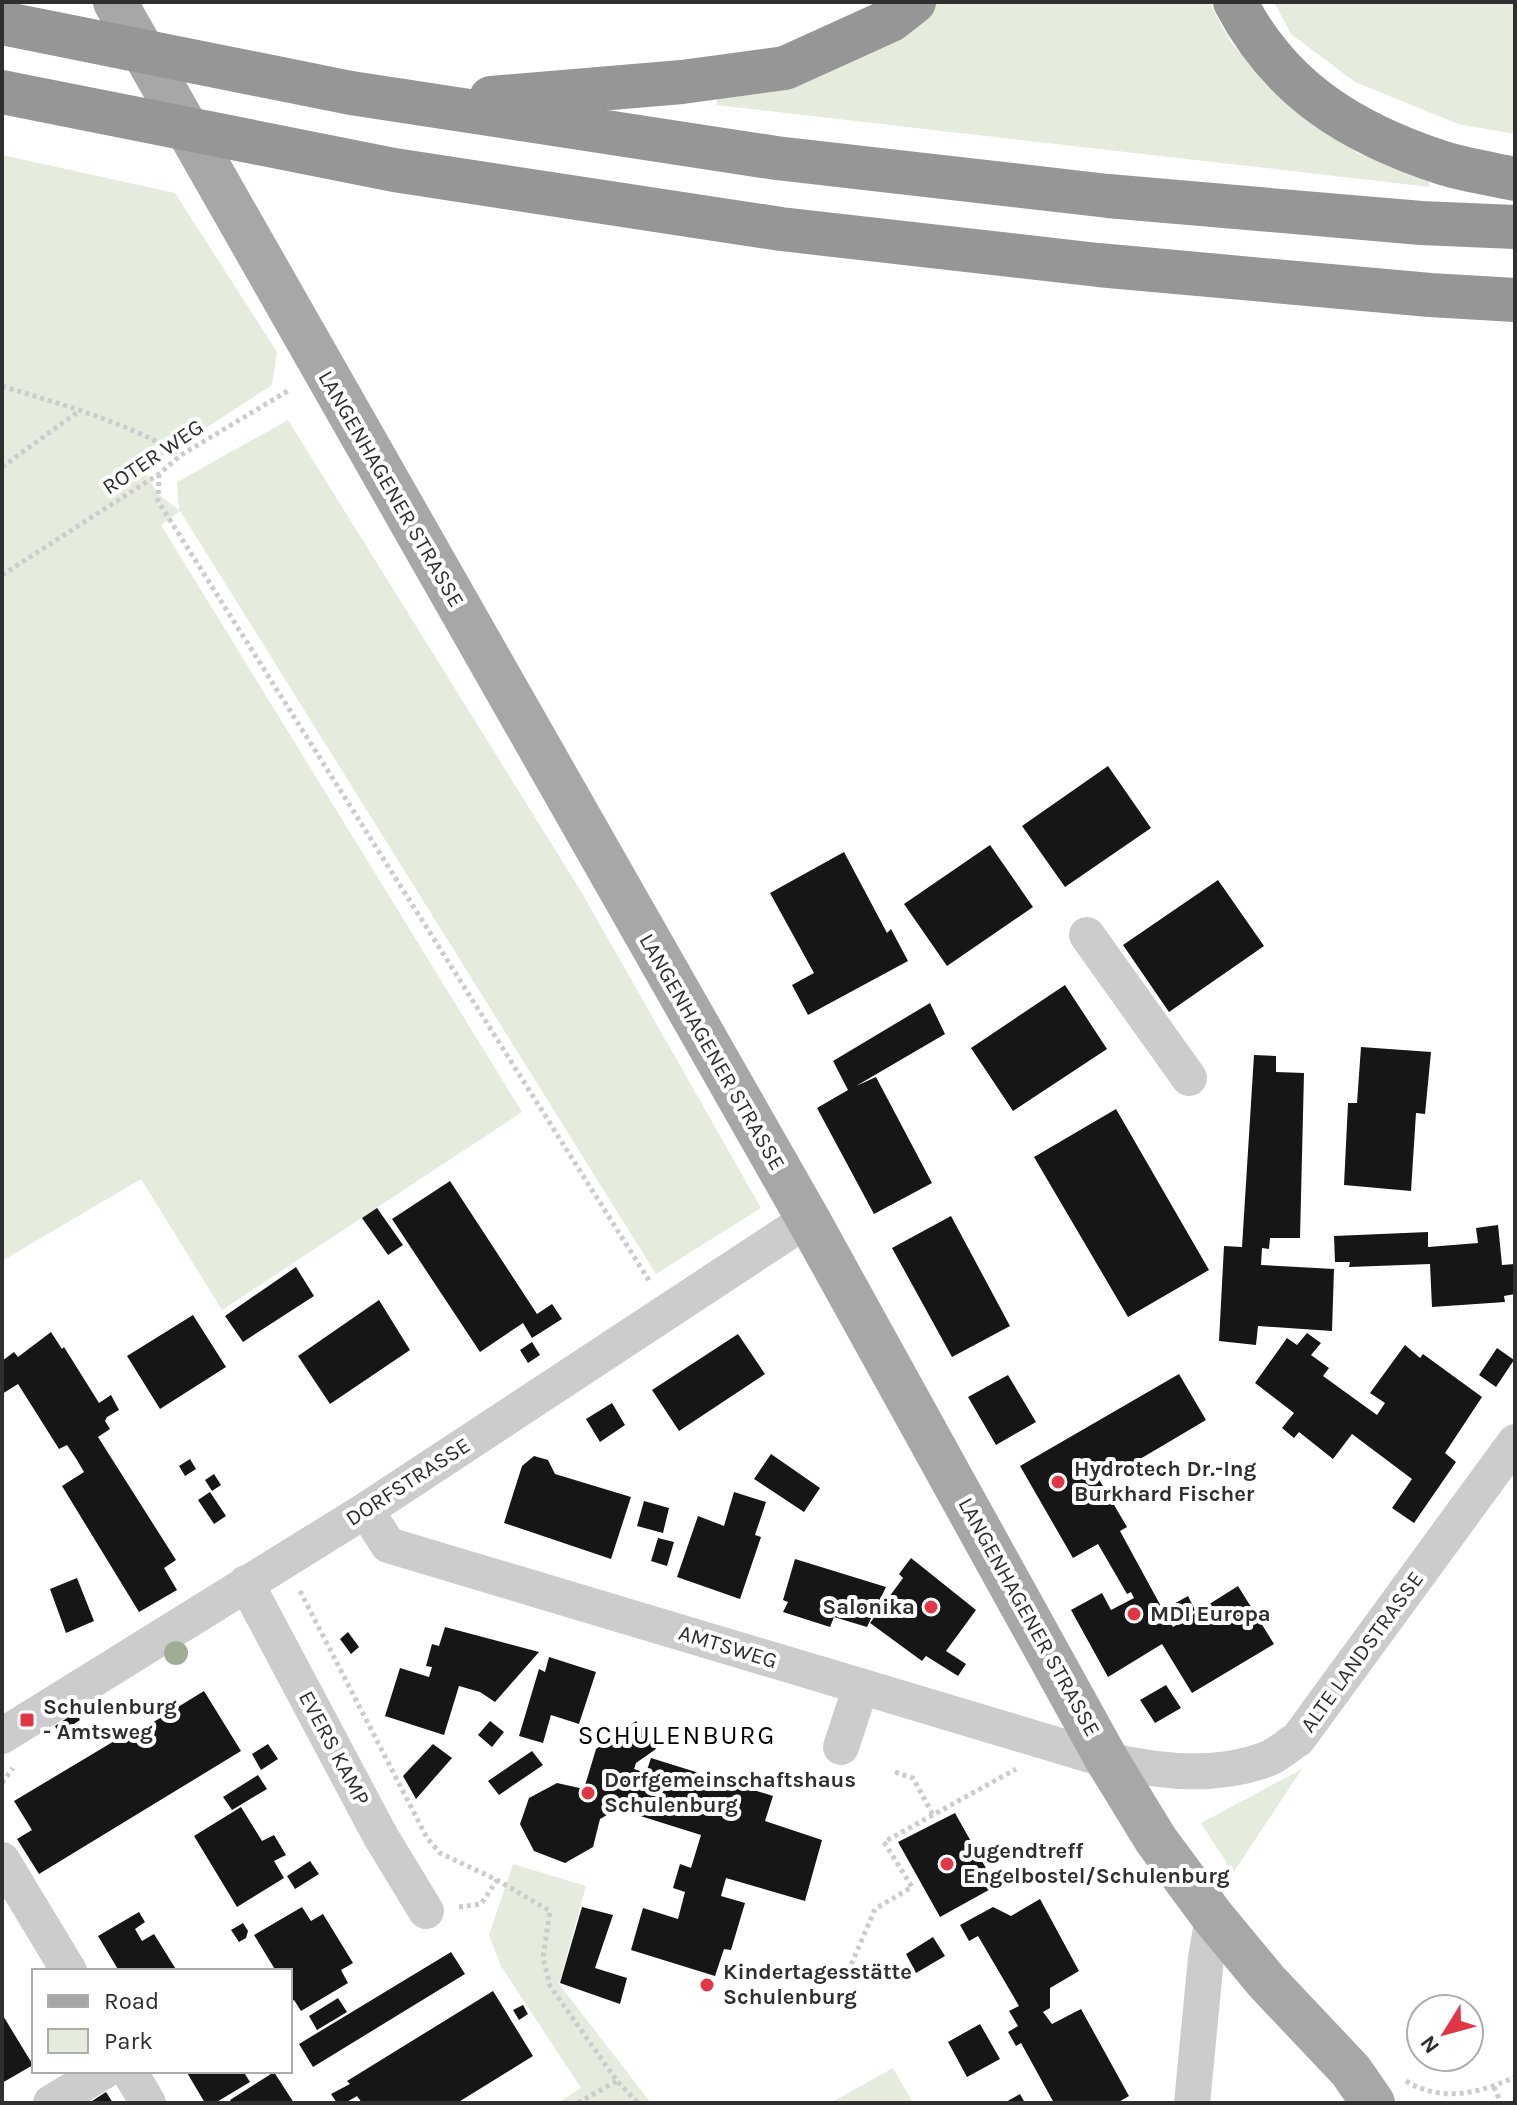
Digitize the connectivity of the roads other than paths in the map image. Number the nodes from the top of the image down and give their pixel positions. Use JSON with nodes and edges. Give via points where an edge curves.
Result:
{"nodes":[{"id":1,"x":115,"y":2,"type":"edge"},
{"id":2,"x":914,"y":2,"type":"edge"},
{"id":3,"x":1235,"y":2,"type":"edge"},
{"id":4,"x":2,"y":23,"type":"edge"},
{"id":5,"x":2,"y":92,"type":"edge"},
{"id":6,"x":417,"y":104,"type":"junction"},
{"id":7,"x":1515,"y":179,"type":"edge"},
{"id":8,"x":1515,"y":227,"type":"edge"},
{"id":9,"x":1515,"y":300,"type":"edge"},
{"id":10,"x":1087,"y":935,"type":"dead end"},
{"id":11,"x":1189,"y":1078,"type":"dead end"},
{"id":12,"x":808,"y":1219,"type":"junction"},
{"id":13,"x":1515,"y":1442,"type":"edge"},
{"id":14,"x":366,"y":1510,"type":"junction"},
{"id":15,"x":246,"y":1583,"type":"junction"},
{"id":16,"x":861,"y":1686,"type":"junction"},
{"id":17,"x":2,"y":1736,"type":"edge"},
{"id":18,"x":841,"y":1747,"type":"dead end"},
{"id":19,"x":1107,"y":1760,"type":"junction"},
{"id":20,"x":2,"y":1860,"type":"edge"},
{"id":21,"x":426,"y":1911,"type":"road end"},
{"id":22,"x":1213,"y":1917,"type":"junction"},
{"id":23,"x":68,"y":1969,"type":"edge"},
{"id":24,"x":101,"y":2073,"type":"edge"},
{"id":25,"x":130,"y":2073,"type":"edge"},
{"id":26,"x":1362,"y":2087,"type":"edge"},
{"id":27,"x":51,"y":2103,"type":"edge"},
{"id":28,"x":148,"y":2103,"type":"edge"},
{"id":29,"x":1192,"y":2103,"type":"edge"},
{"id":30,"x":1398,"y":2103,"type":"edge"}],
"edges":[{"from":1,"to":12,"type":"main road","name":"LANGENHAGENER STRASSE"},
{"from":2,"to":6,"type":"highway","via":[[891,20],[785,68]]},
{"from":3,"to":7,"type":"highway","via":[[1279,68],[1337,117],[1444,164]]},
{"from":4,"to":6,"type":"highway"},
{"from":5,"to":9,"type":"highway","via":[[394,170],[781,229],[1051,260]]},
{"from":6,"to":8,"type":"highway","via":[[776,158],[1092,194]]},
{"from":10,"to":11,"type":"street"},
{"from":12,"to":14,"type":"street","name":"DORFSTRASSE"},
{"from":12,"to":19,"type":"main road","name":"LANGENHAGENER STRASSE"},
{"from":13,"to":19,"type":"street","name":"ALTE LANDSTRASSE","via":[[1298,1739],[1269,1758],[1230,1769],[1144,1768]]},
{"from":14,"to":15,"type":"street","name":"DORFSTRASSE"},
{"from":14,"to":16,"type":"street","name":"AMTSWEG","via":[[388,1545]]},
{"from":15,"to":17,"type":"street","name":"DORFSTRASSE"},
{"from":15,"to":21,"type":"street","name":"EVERS KAMP"},
{"from":16,"to":18,"type":"street"},
{"from":16,"to":19,"type":"street","name":"AMTSWEG"},
{"from":19,"to":22,"type":"main road","name":"LANGENHAGENER STRASSE","via":[[1156,1840]]},
{"from":20,"to":23,"type":"street"},
{"from":22,"to":26,"type":"main road","name":"LANGENHAGENER STRASSE"},
{"from":22,"to":29,"type":"street"},
{"from":24,"to":27,"type":"street"},
{"from":25,"to":28,"type":"street"},
{"from":26,"to":30,"type":"main road","name":"LANGENHAGENER STRASSE"}]}
